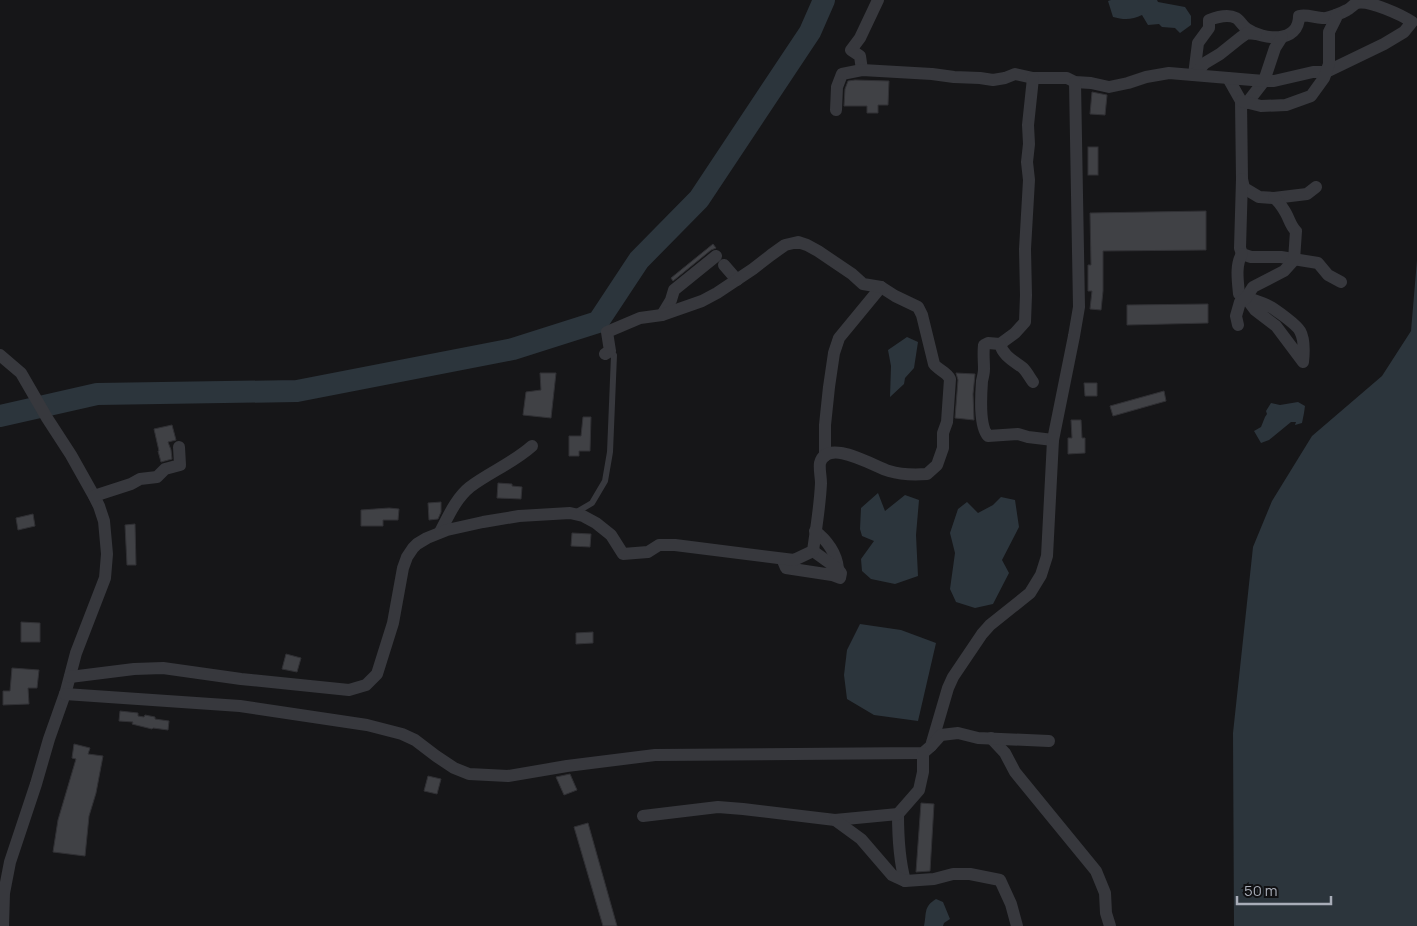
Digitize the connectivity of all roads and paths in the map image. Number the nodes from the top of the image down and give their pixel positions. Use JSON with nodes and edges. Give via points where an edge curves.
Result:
{"nodes":[{"id":1,"x":878,"y":0,"type":"edge"},
{"id":2,"x":1336,"y":15,"type":"junction"},
{"id":3,"x":1256,"y":34,"type":"junction"},
{"id":4,"x":1282,"y":37,"type":"junction"},
{"id":5,"x":862,"y":70,"type":"junction"},
{"id":6,"x":1326,"y":72,"type":"junction"},
{"id":7,"x":1194,"y":75,"type":"junction"},
{"id":8,"x":1033,"y":78,"type":"junction"},
{"id":9,"x":1228,"y":78,"type":"junction"},
{"id":10,"x":1264,"y":81,"type":"junction"},
{"id":11,"x":1075,"y":82,"type":"junction"},
{"id":12,"x":1244,"y":102,"type":"junction"},
{"id":13,"x":836,"y":110,"type":"dead end"},
{"id":14,"x":1242,"y":179,"type":"junction"},
{"id":15,"x":1316,"y":187,"type":"dead end"},
{"id":16,"x":1274,"y":198,"type":"junction"},
{"id":17,"x":1242,"y":254,"type":"junction"},
{"id":18,"x":1294,"y":260,"type":"junction"},
{"id":19,"x":737,"y":280,"type":"junction"},
{"id":20,"x":1341,"y":282,"type":"dead end"},
{"id":21,"x":881,"y":287,"type":"junction"},
{"id":22,"x":898,"y":298,"type":"junction"},
{"id":23,"x":1246,"y":298,"type":"junction"},
{"id":24,"x":870,"y":301,"type":"junction"},
{"id":25,"x":662,"y":315,"type":"junction"},
{"id":26,"x":1238,"y":325,"type":"dead end"},
{"id":27,"x":1000,"y":344,"type":"junction"},
{"id":28,"x":608,"y":352,"type":"joint"},
{"id":29,"x":0,"y":356,"type":"edge"},
{"id":30,"x":1033,"y":382,"type":"dead end"},
{"id":31,"x":1052,"y":440,"type":"junction"},
{"id":32,"x":532,"y":446,"type":"dead end"},
{"id":33,"x":179,"y":447,"type":"dead end"},
{"id":34,"x":825,"y":456,"type":"junction"},
{"id":35,"x":94,"y":496,"type":"junction"},
{"id":36,"x":574,"y":514,"type":"junction"},
{"id":37,"x":815,"y":531,"type":"junction"},
{"id":38,"x":440,"y":532,"type":"junction"},
{"id":39,"x":813,"y":551,"type":"junction"},
{"id":40,"x":782,"y":559,"type":"junction"},
{"id":41,"x":838,"y":569,"type":"junction"},
{"id":42,"x":70,"y":678,"type":"junction"},
{"id":43,"x":65,"y":694,"type":"junction"},
{"id":44,"x":991,"y":738,"type":"junction"},
{"id":45,"x":1049,"y":741,"type":"dead end"},
{"id":46,"x":927,"y":750,"type":"junction"},
{"id":47,"x":898,"y":814,"type":"junction"},
{"id":48,"x":643,"y":816,"type":"dead end"},
{"id":49,"x":835,"y":820,"type":"junction"},
{"id":50,"x":905,"y":881,"type":"junction"},
{"id":51,"x":3,"y":926,"type":"edge"},
{"id":52,"x":1017,"y":926,"type":"edge"},
{"id":53,"x":1110,"y":926,"type":"edge"}],
"edges":[{"from":1,"to":5,"type":"street","via":[[852,50],[860,56]]},
{"from":2,"to":4,"type":"street","via":[[1322,19],[1299,16],[1293,31]]},
{"from":2,"to":6,"type":"street","via":[[1330,32]]},
{"from":2,"to":6,"type":"street","via":[[1356,4],[1366,3],[1396,12],[1412,22],[1404,32],[1384,44]]},
{"from":3,"to":4,"type":"street"},
{"from":3,"to":7,"type":"street","via":[[1247,33]]},
{"from":3,"to":7,"type":"street","via":[[1237,18],[1218,16],[1209,20],[1209,28],[1198,43]]},
{"from":4,"to":10,"type":"street"},
{"from":5,"to":8,"type":"street","via":[[993,80],[1015,74]]},
{"from":5,"to":13,"type":"street","via":[[842,74],[837,88]]},
{"from":6,"to":10,"type":"street"},
{"from":6,"to":12,"type":"street","via":[[1310,96],[1286,106]]},
{"from":7,"to":9,"type":"street"},
{"from":7,"to":11,"type":"street","via":[[1168,73],[1109,87]]},
{"from":8,"to":11,"type":"street","via":[[1067,78]]},
{"from":8,"to":27,"type":"street","via":[[1028,125],[1030,180],[1025,250],[1025,322]]},
{"from":9,"to":10,"type":"street"},
{"from":9,"to":12,"type":"street"},
{"from":10,"to":12,"type":"street"},
{"from":11,"to":31,"type":"street","via":[[1078,307]]},
{"from":12,"to":14,"type":"street"},
{"from":14,"to":16,"type":"street","via":[[1244,188],[1253,194]]},
{"from":14,"to":17,"type":"street"},
{"from":15,"to":16,"type":"street","via":[[1307,194]]},
{"from":16,"to":18,"type":"street","via":[[1296,231]]},
{"from":17,"to":18,"type":"street"},
{"from":17,"to":23,"type":"street","via":[[1239,259],[1239,294]]},
{"from":18,"to":20,"type":"street","via":[[1318,263],[1328,275]]},
{"from":18,"to":23,"type":"street","via":[[1284,271],[1252,287]]},
{"from":19,"to":21,"type":"street","via":[[785,245],[798,242],[818,251],[863,284]]},
{"from":19,"to":25,"type":"street","via":[[702,301]]},
{"from":19,"to":25,"type":"street","via":[[720,261],[674,290]]},
{"from":21,"to":22,"type":"street"},
{"from":21,"to":24,"type":"street"},
{"from":22,"to":24,"type":"street"},
{"from":22,"to":34,"type":"street","via":[[918,307],[934,364],[950,379],[948,422],[937,465],[927,474],[914,475],[886,470],[842,453]]},
{"from":23,"to":23,"type":"street","via":[[1269,306],[1300,330],[1304,362],[1276,326],[1255,310]]},
{"from":23,"to":26,"type":"street","via":[[1240,302],[1236,316]]},
{"from":24,"to":34,"type":"street","via":[[839,338],[834,353],[825,426]]},
{"from":25,"to":28,"type":"street","via":[[640,318],[607,332]]},
{"from":27,"to":30,"type":"street","via":[[1005,355],[1025,369]]},
{"from":27,"to":31,"type":"street","via":[[984,346],[984,431],[988,436],[1018,434]]},
{"from":28,"to":36,"type":"lane","via":[[614,355],[610,452],[605,481],[592,503]]},
{"from":29,"to":35,"type":"street","via":[[21,373]]},
{"from":31,"to":46,"type":"street","via":[[1047,556],[1042,575],[1030,593],[982,634],[953,677]]},
{"from":32,"to":38,"type":"street","via":[[520,458],[469,488]]},
{"from":33,"to":35,"type":"street","via":[[180,465],[165,469],[157,476]]},
{"from":34,"to":37,"type":"street","via":[[820,463]]},
{"from":35,"to":42,"type":"street","via":[[104,521],[105,578],[76,653]]},
{"from":36,"to":38,"type":"street","via":[[519,516]]},
{"from":36,"to":40,"type":"street","via":[[583,516],[611,535],[623,554],[648,552],[659,545],[675,545]]},
{"from":37,"to":39,"type":"street"},
{"from":37,"to":41,"type":"street","via":[[834,553]]},
{"from":38,"to":42,"type":"street","via":[[417,544],[407,557],[388,640],[377,674],[366,685],[349,690],[163,668],[134,668]]},
{"from":39,"to":40,"type":"street","via":[[794,560]]},
{"from":39,"to":41,"type":"street"},
{"from":40,"to":41,"type":"street","via":[[786,568],[840,578]]},
{"from":42,"to":43,"type":"street"},
{"from":43,"to":46,"type":"street","via":[[240,706],[367,725],[415,740],[454,768],[469,774],[508,776],[655,754]]},
{"from":43,"to":51,"type":"street","via":[[10,862],[4,893]]},
{"from":44,"to":45,"type":"street"},
{"from":44,"to":46,"type":"street","via":[[958,733],[941,735]]},
{"from":44,"to":53,"type":"street","via":[[1096,871],[1105,893]]},
{"from":46,"to":47,"type":"street","via":[[919,790]]},
{"from":47,"to":49,"type":"street"},
{"from":47,"to":50,"type":"street"},
{"from":48,"to":49,"type":"street","via":[[718,808]]},
{"from":49,"to":50,"type":"street","via":[[861,838],[892,875]]},
{"from":50,"to":52,"type":"street","via":[[953,874],[1000,880]]}]}
